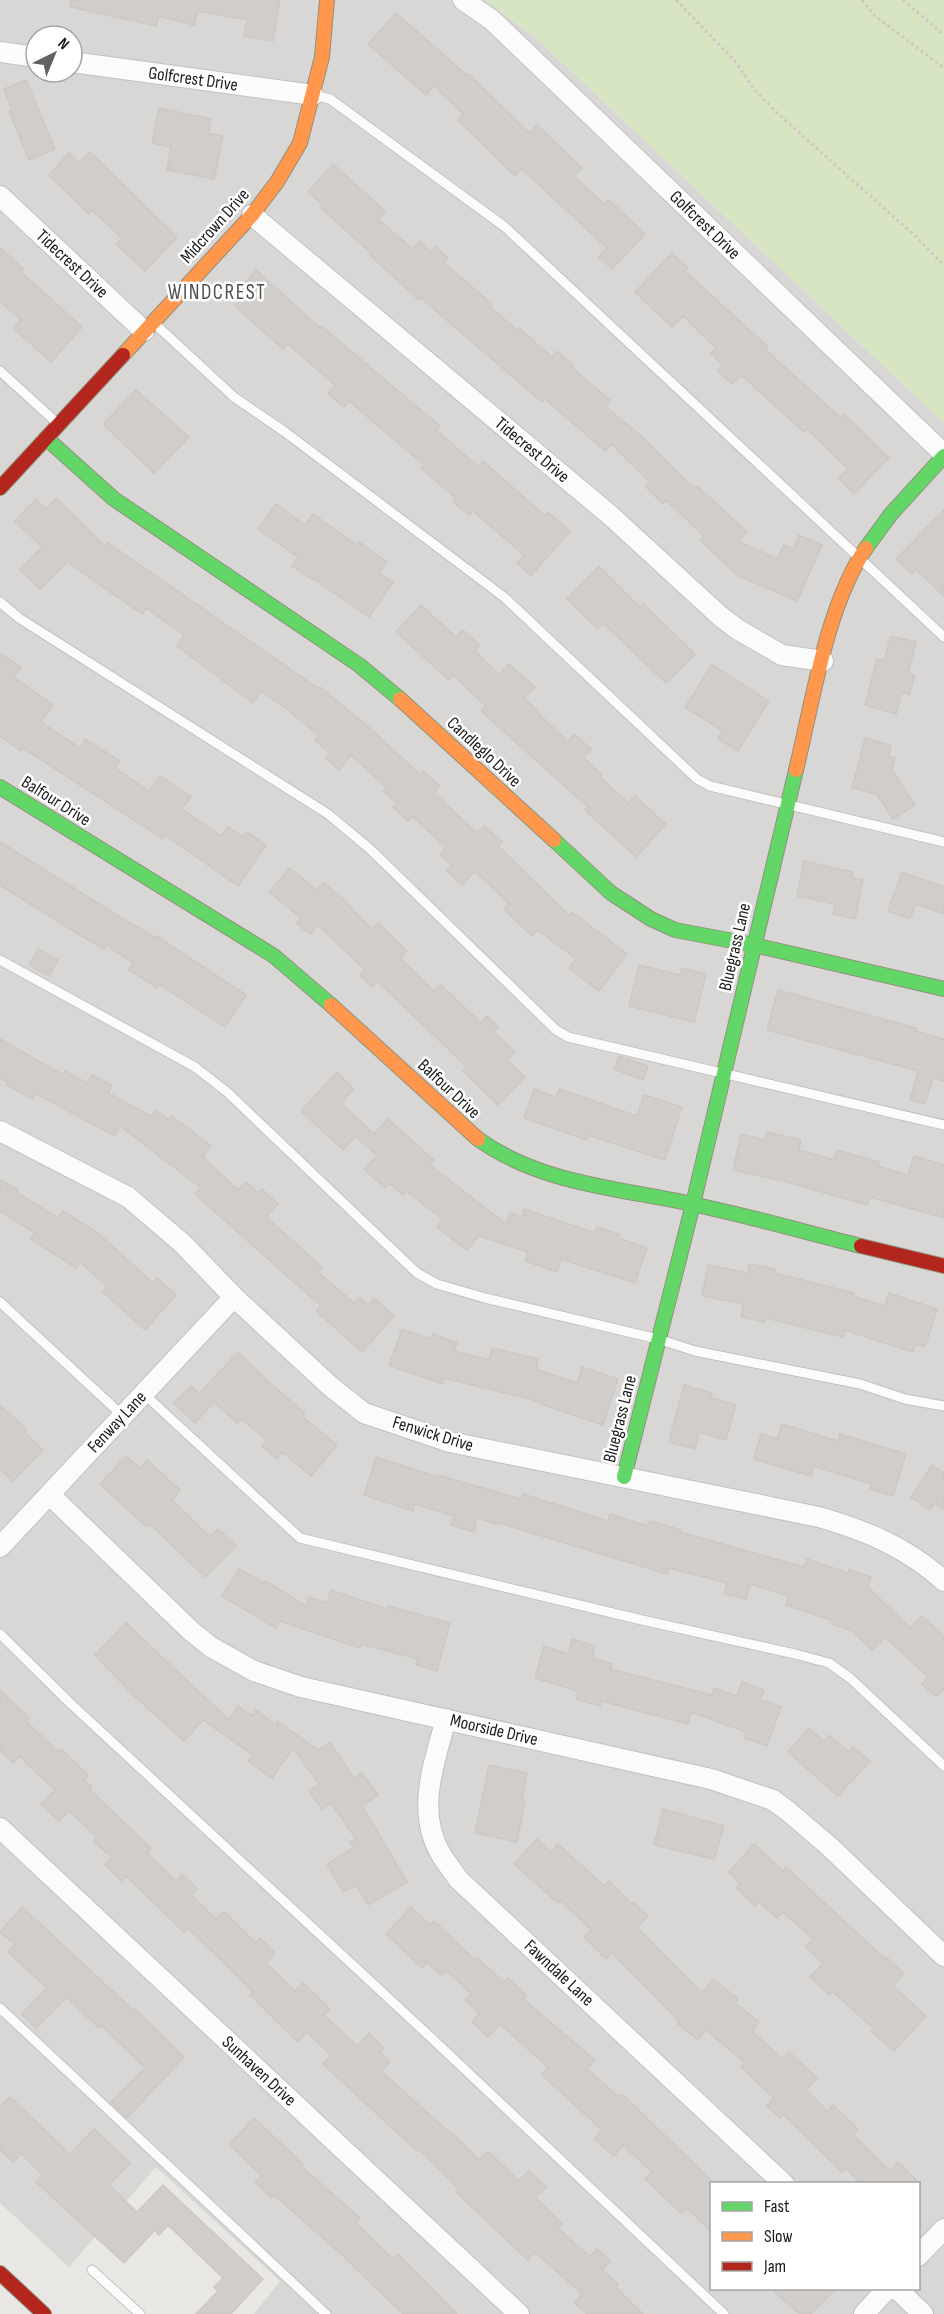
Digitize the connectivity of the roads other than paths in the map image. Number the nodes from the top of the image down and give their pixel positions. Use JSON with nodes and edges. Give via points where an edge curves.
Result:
{"nodes":[{"id":1,"x":327,"y":0,"type":"edge"},
{"id":2,"x":463,"y":0,"type":"edge"},
{"id":3,"x":0,"y":52,"type":"edge"},
{"id":4,"x":24,"y":55,"type":"edge"},
{"id":5,"x":84,"y":64,"type":"edge"},
{"id":6,"x":313,"y":95,"type":"junction"},
{"id":7,"x":0,"y":196,"type":"edge"},
{"id":8,"x":252,"y":215,"type":"junction"},
{"id":9,"x":148,"y":326,"type":"junction"},
{"id":10,"x":0,"y":371,"type":"edge"},
{"id":11,"x":58,"y":424,"type":"junction"},
{"id":12,"x":46,"y":438,"type":"junction"},
{"id":13,"x":944,"y":455,"type":"edge"},
{"id":14,"x":0,"y":488,"type":"edge"},
{"id":15,"x":859,"y":557,"type":"junction"},
{"id":16,"x":0,"y":602,"type":"edge"},
{"id":17,"x":944,"y":637,"type":"edge"},
{"id":18,"x":823,"y":661,"type":"junction"},
{"id":19,"x":0,"y":787,"type":"edge"},
{"id":20,"x":788,"y":805,"type":"junction"},
{"id":21,"x":944,"y":842,"type":"edge"},
{"id":22,"x":754,"y":945,"type":"junction"},
{"id":23,"x":0,"y":960,"type":"edge"},
{"id":24,"x":944,"y":989,"type":"edge"},
{"id":25,"x":723,"y":1075,"type":"junction"},
{"id":26,"x":944,"y":1125,"type":"edge"},
{"id":27,"x":0,"y":1131,"type":"edge"},
{"id":28,"x":693,"y":1204,"type":"junction"},
{"id":29,"x":944,"y":1266,"type":"edge"},
{"id":30,"x":234,"y":1297,"type":"junction"},
{"id":31,"x":0,"y":1302,"type":"edge"},
{"id":32,"x":658,"y":1339,"type":"junction"},
{"id":33,"x":144,"y":1394,"type":"junction"},
{"id":34,"x":944,"y":1406,"type":"edge"},
{"id":35,"x":123,"y":1416,"type":"junction"},
{"id":36,"x":624,"y":1477,"type":"junction"},
{"id":37,"x":50,"y":1495,"type":"junction"},
{"id":38,"x":1,"y":1543,"type":"edge"},
{"id":39,"x":944,"y":1581,"type":"edge"},
{"id":40,"x":0,"y":1634,"type":"edge"},
{"id":41,"x":446,"y":1719,"type":"junction"},
{"id":42,"x":944,"y":1766,"type":"edge"},
{"id":43,"x":0,"y":1828,"type":"edge"},
{"id":44,"x":944,"y":1956,"type":"edge"},
{"id":45,"x":0,"y":2008,"type":"edge"},
{"id":46,"x":782,"y":2182,"type":"edge"},
{"id":47,"x":944,"y":2229,"type":"edge"},
{"id":48,"x":920,"y":2254,"type":"edge"},
{"id":49,"x":92,"y":2270,"type":"dead end"},
{"id":50,"x":0,"y":2273,"type":"edge"},
{"id":51,"x":887,"y":2290,"type":"edge"},
{"id":52,"x":897,"y":2290,"type":"edge"},
{"id":53,"x":44,"y":2314,"type":"edge"},
{"id":54,"x":139,"y":2314,"type":"edge"},
{"id":55,"x":326,"y":2314,"type":"edge"},
{"id":56,"x":519,"y":2314,"type":"edge"},
{"id":57,"x":724,"y":2314,"type":"edge"},
{"id":58,"x":864,"y":2314,"type":"edge"},
{"id":59,"x":923,"y":2314,"type":"edge"}],
"edges":[{"from":1,"to":6,"type":"street","name":"Midcrown Drive","via":[[322,57]]},
{"from":2,"to":13,"type":"street","name":"Golfcrest Drive","via":[[492,20]]},
{"from":3,"to":4,"type":"street"},
{"from":5,"to":6,"type":"street","name":"Golfcrest Drive"},
{"from":6,"to":8,"type":"street","name":"Midcrown Drive","via":[[300,143]]},
{"from":6,"to":15,"type":"lane","via":[[330,99],[505,227]]},
{"from":7,"to":9,"type":"street","name":"Tidecrest Drive"},
{"from":8,"to":9,"type":"street","name":"Midcrown Drive"},
{"from":8,"to":18,"type":"street","name":"Tidecrest Drive","via":[[611,516],[720,616],[782,655]]},
{"from":9,"to":11,"type":"street","name":"Midcrown Drive"},
{"from":9,"to":20,"type":"lane","via":[[234,398],[504,597],[697,779],[710,786]]},
{"from":10,"to":11,"type":"lane"},
{"from":11,"to":12,"type":"street","name":"Midcrown Drive"},
{"from":12,"to":14,"type":"street","name":"Midcrown Drive"},
{"from":12,"to":22,"type":"street","name":"Candleglo Drive","via":[[114,499],[359,665],[610,893],[675,930]]},
{"from":13,"to":15,"type":"street","name":"Bluegrass Lane","via":[[878,528]]},
{"from":15,"to":17,"type":"lane"},
{"from":15,"to":18,"type":"street","name":"Bluegrass Lane","via":[[839,598]]},
{"from":16,"to":25,"type":"lane","via":[[328,814],[370,849],[556,1030],[582,1042]]},
{"from":18,"to":20,"type":"street","name":"Bluegrass Lane"},
{"from":19,"to":28,"type":"street","name":"Balfour Drive","via":[[274,956],[469,1132],[497,1152],[540,1172],[577,1182]]},
{"from":20,"to":21,"type":"lane"},
{"from":20,"to":22,"type":"street","name":"Bluegrass Lane"},
{"from":22,"to":24,"type":"street","name":"Candleglo Drive"},
{"from":22,"to":25,"type":"street","name":"Bluegrass Lane"},
{"from":23,"to":32,"type":"lane","via":[[195,1067],[227,1092],[417,1273],[437,1284],[485,1298]]},
{"from":25,"to":26,"type":"lane"},
{"from":25,"to":28,"type":"street","name":"Bluegrass Lane"},
{"from":27,"to":30,"type":"street","name":"Fenwick Drive","via":[[128,1197]]},
{"from":28,"to":29,"type":"street","name":"Balfour Drive"},
{"from":28,"to":32,"type":"street","name":"Bluegrass Lane"},
{"from":30,"to":33,"type":"street","name":"Fenway Lane"},
{"from":30,"to":36,"type":"street","name":"Fenwick Drive","via":[[364,1413],[450,1442]]},
{"from":31,"to":35,"type":"lane"},
{"from":32,"to":34,"type":"lane","via":[[695,1351],[860,1384],[905,1399]]},
{"from":32,"to":36,"type":"street","name":"Bluegrass Lane"},
{"from":33,"to":35,"type":"street","name":"Fenway Lane"},
{"from":33,"to":42,"type":"lane","via":[[300,1538],[829,1664],[850,1678]]},
{"from":35,"to":37,"type":"street","name":"Fenway Lane"},
{"from":36,"to":39,"type":"street","name":"Fenwick Drive","via":[[855,1528],[906,1551]]},
{"from":37,"to":38,"type":"street","name":"Fenway Lane"},
{"from":37,"to":41,"type":"street","name":"Moorside Drive","via":[[191,1631],[232,1660],[278,1680]]},
{"from":40,"to":57,"type":"lane"},
{"from":41,"to":44,"type":"street","name":"Moorside Drive","via":[[711,1779],[773,1800],[830,1847]]},
{"from":41,"to":46,"type":"street","name":"Fawndale Lane","via":[[427,1796],[432,1832],[441,1855],[458,1878]]},
{"from":43,"to":56,"type":"street","name":"Sunhaven Drive"},
{"from":45,"to":55,"type":"lane"},
{"from":47,"to":48,"type":"street"},
{"from":49,"to":54,"type":"lane"},
{"from":50,"to":53,"type":"street"},
{"from":51,"to":58,"type":"street"},
{"from":52,"to":59,"type":"street"}]}
